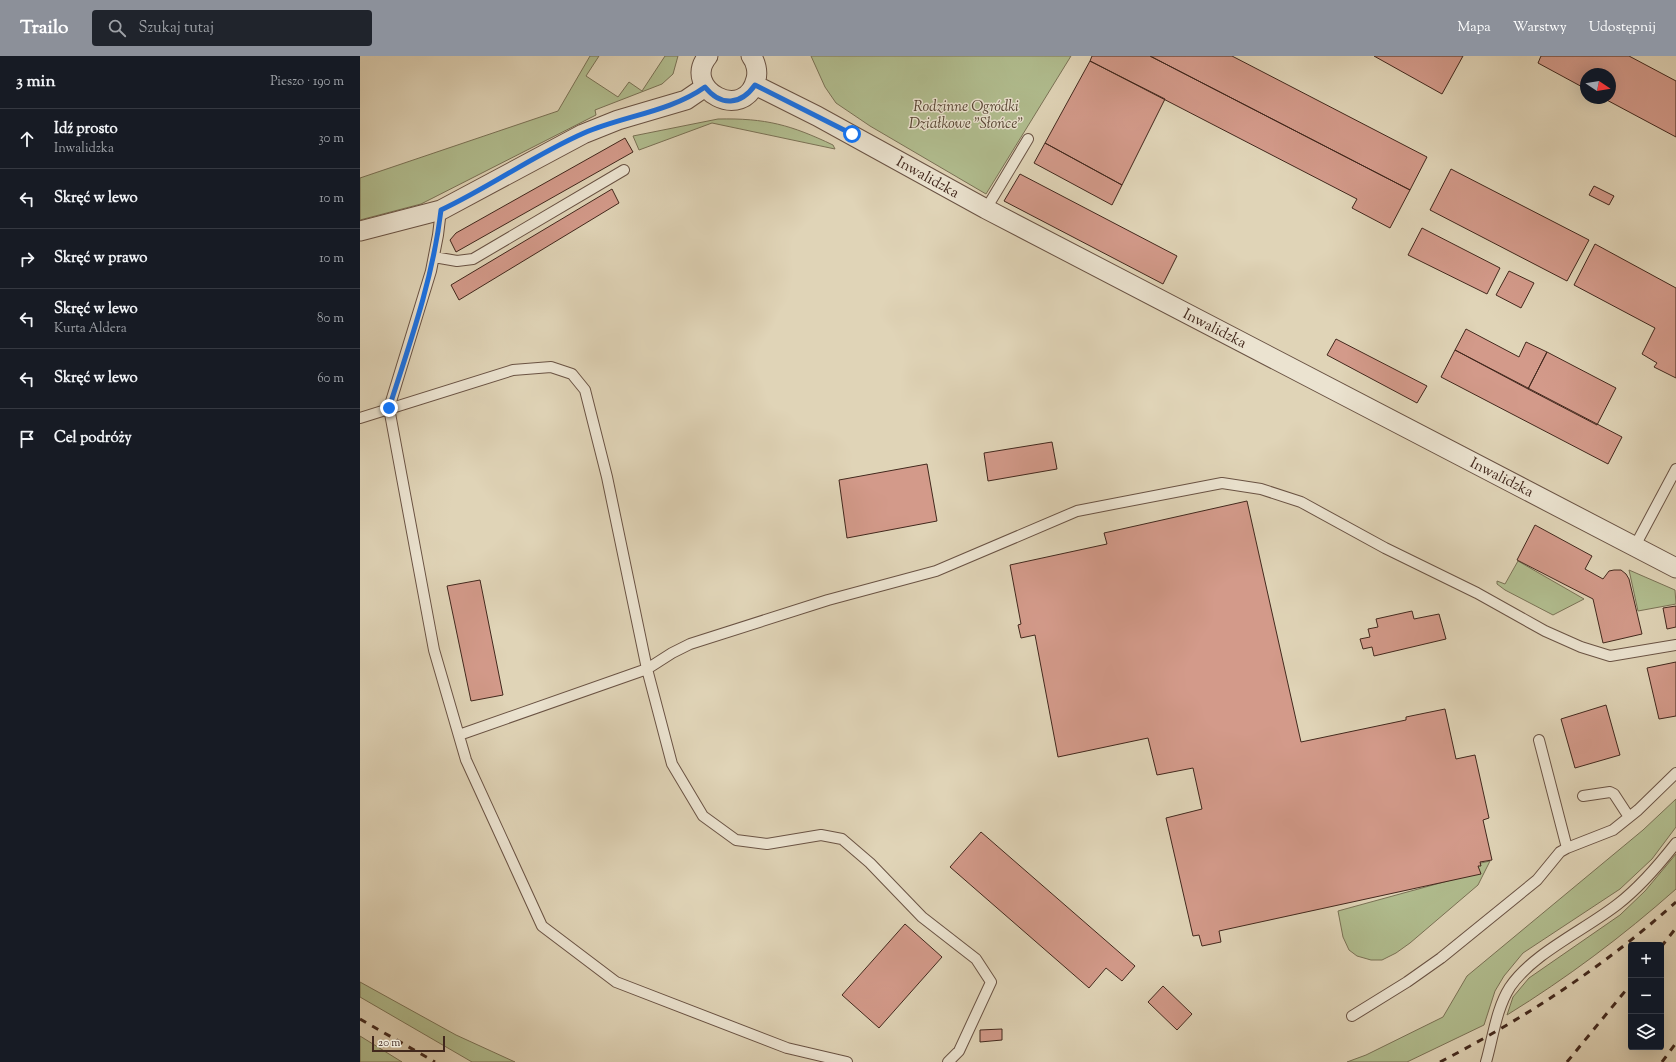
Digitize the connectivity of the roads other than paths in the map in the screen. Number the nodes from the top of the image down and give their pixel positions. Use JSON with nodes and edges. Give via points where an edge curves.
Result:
{"nodes":[{"id":1,"x":708,"y":56,"type":"edge"},
{"id":2,"x":751,"y":56,"type":"edge"},
{"id":3,"x":755,"y":85,"type":"junction"},
{"id":4,"x":705,"y":87,"type":"junction"},
{"id":5,"x":1028,"y":139,"type":"dead end"},
{"id":6,"x":624,"y":170,"type":"dead end"},
{"id":7,"x":986,"y":209,"type":"junction"},
{"id":8,"x":441,"y":210,"type":"junction"},
{"id":9,"x":360,"y":231,"type":"edge"},
{"id":10,"x":434,"y":257,"type":"junction"},
{"id":11,"x":389,"y":408,"type":"junction"},
{"id":12,"x":360,"y":418,"type":"edge"},
{"id":13,"x":1676,"y":469,"type":"edge"},
{"id":14,"x":1635,"y":546,"type":"junction"},
{"id":15,"x":1676,"y":568,"type":"edge"},
{"id":16,"x":1676,"y":645,"type":"edge"},
{"id":17,"x":648,"y":669,"type":"junction"},
{"id":18,"x":459,"y":735,"type":"junction"},
{"id":19,"x":1539,"y":740,"type":"dead end"},
{"id":20,"x":1676,"y":773,"type":"edge"},
{"id":21,"x":1583,"y":796,"type":"dead end"},
{"id":22,"x":1630,"y":817,"type":"junction"},
{"id":23,"x":1676,"y":843,"type":"edge"},
{"id":24,"x":1567,"y":848,"type":"junction"},
{"id":25,"x":1352,"y":1016,"type":"dead end"},
{"id":26,"x":847,"y":1062,"type":"edge"},
{"id":27,"x":948,"y":1062,"type":"edge"},
{"id":28,"x":1486,"y":1062,"type":"edge"}],
"edges":[{"from":1,"to":4,"type":"street","via":[[702,69]]},
{"from":2,"to":3,"type":"street","via":[[756,66]]},
{"from":3,"to":4,"type":"street","via":[[741,99],[730,101],[720,100]]},
{"from":3,"to":7,"type":"street","name":"Inwalidzka","via":[[817,116]]},
{"from":4,"to":8,"type":"street","via":[[686,100],[618,120],[583,134]]},
{"from":5,"to":7,"type":"lane"},
{"from":6,"to":10,"type":"lane","via":[[473,259],[457,261]]},
{"from":7,"to":14,"type":"street","name":"Inwalidzka"},
{"from":8,"to":9,"type":"street"},
{"from":8,"to":10,"type":"lane"},
{"from":10,"to":11,"type":"lane"},
{"from":11,"to":12,"type":"lane"},
{"from":11,"to":17,"type":"lane","via":[[513,370],[551,367],[572,374],[585,390]]},
{"from":11,"to":18,"type":"lane","via":[[434,650]]},
{"from":13,"to":14,"type":"lane"},
{"from":14,"to":15,"type":"street","name":"Inwalidzka"},
{"from":16,"to":17,"type":"lane","via":[[1610,656],[1581,647],[1545,631],[1301,502],[1261,489],[1222,483],[1077,511],[936,571],[828,600],[690,644]]},
{"from":17,"to":18,"type":"lane"},
{"from":17,"to":27,"type":"lane","via":[[672,764],[703,816],[736,840],[766,844],[821,835],[842,839],[870,863],[922,917],[976,959],[991,982],[959,1051]]},
{"from":18,"to":26,"type":"lane","via":[[466,760],[542,926],[616,982],[787,1048]]},
{"from":19,"to":24,"type":"lane"},
{"from":20,"to":22,"type":"lane"},
{"from":21,"to":22,"type":"lane","via":[[1610,792]]},
{"from":22,"to":24,"type":"lane","via":[[1608,832]]},
{"from":23,"to":28,"type":"lane","via":[[1641,885],[1526,969],[1510,988],[1500,1010]]},
{"from":24,"to":25,"type":"lane","via":[[1560,852],[1537,880],[1441,958]]}]}
